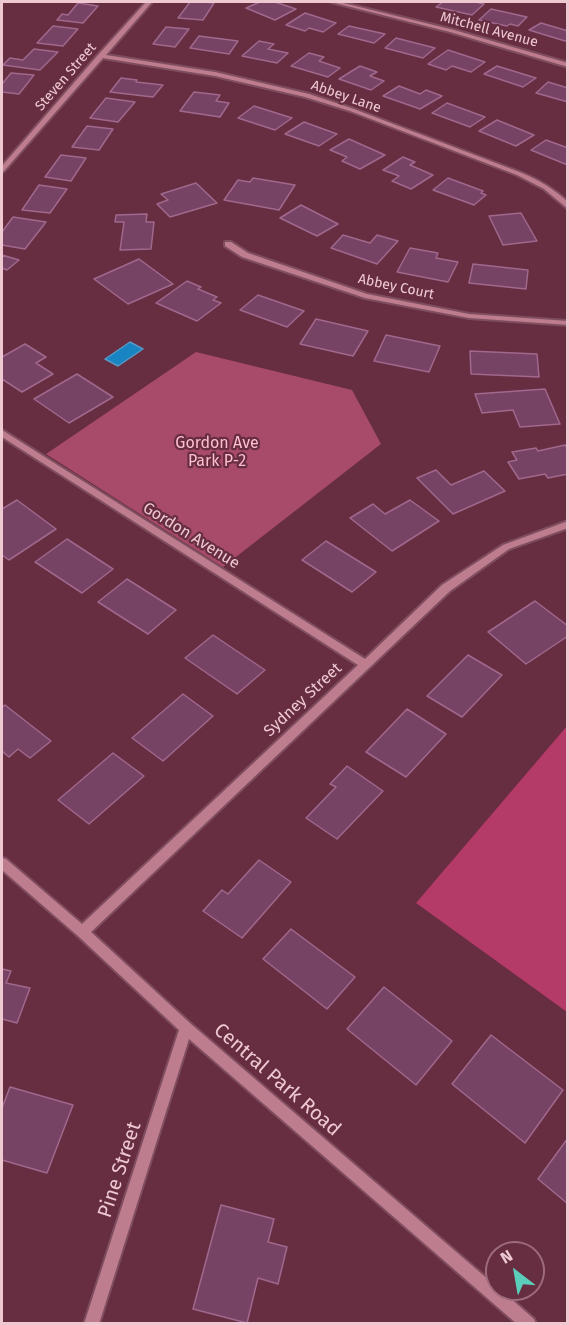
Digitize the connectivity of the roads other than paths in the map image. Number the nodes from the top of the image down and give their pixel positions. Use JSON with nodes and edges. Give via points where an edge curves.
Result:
{"nodes":[{"id":1,"x":149,"y":2,"type":"edge"},
{"id":2,"x":334,"y":2,"type":"edge"},
{"id":3,"x":100,"y":56,"type":"junction"},
{"id":4,"x":567,"y":65,"type":"edge"},
{"id":5,"x":2,"y":170,"type":"edge"},
{"id":6,"x":567,"y":207,"type":"edge"},
{"id":7,"x":228,"y":244,"type":"dead end"},
{"id":8,"x":567,"y":323,"type":"edge"},
{"id":9,"x":2,"y":434,"type":"edge"},
{"id":10,"x":567,"y":524,"type":"edge"},
{"id":11,"x":365,"y":664,"type":"junction"},
{"id":12,"x":2,"y":863,"type":"edge"},
{"id":13,"x":82,"y":932,"type":"junction"},
{"id":14,"x":186,"y":1028,"type":"junction"},
{"id":15,"x":91,"y":1323,"type":"edge"},
{"id":16,"x":529,"y":1323,"type":"edge"}],
"edges":[{"from":1,"to":3,"type":"street","name":"Steven Street"},
{"from":2,"to":4,"type":"street","name":"Mitchell Avenue","via":[[453,31]]},
{"from":3,"to":5,"type":"street","name":"Steven Street"},
{"from":3,"to":6,"type":"street","name":"Abbey Lane","via":[[216,73],[286,89],[531,179]]},
{"from":7,"to":8,"type":"street","name":"Abbey Court","via":[[245,255],[365,296],[469,316]]},
{"from":9,"to":11,"type":"street","name":"Gordon Avenue"},
{"from":10,"to":11,"type":"street","name":"Sydney Street","via":[[506,547],[446,588]]},
{"from":11,"to":13,"type":"street","name":"Sydney Street"},
{"from":12,"to":13,"type":"street","name":"Central Park Road"},
{"from":13,"to":14,"type":"street","name":"Central Park Road"},
{"from":14,"to":15,"type":"street","name":"Pine Street"},
{"from":14,"to":16,"type":"street","name":"Central Park Road"}]}
